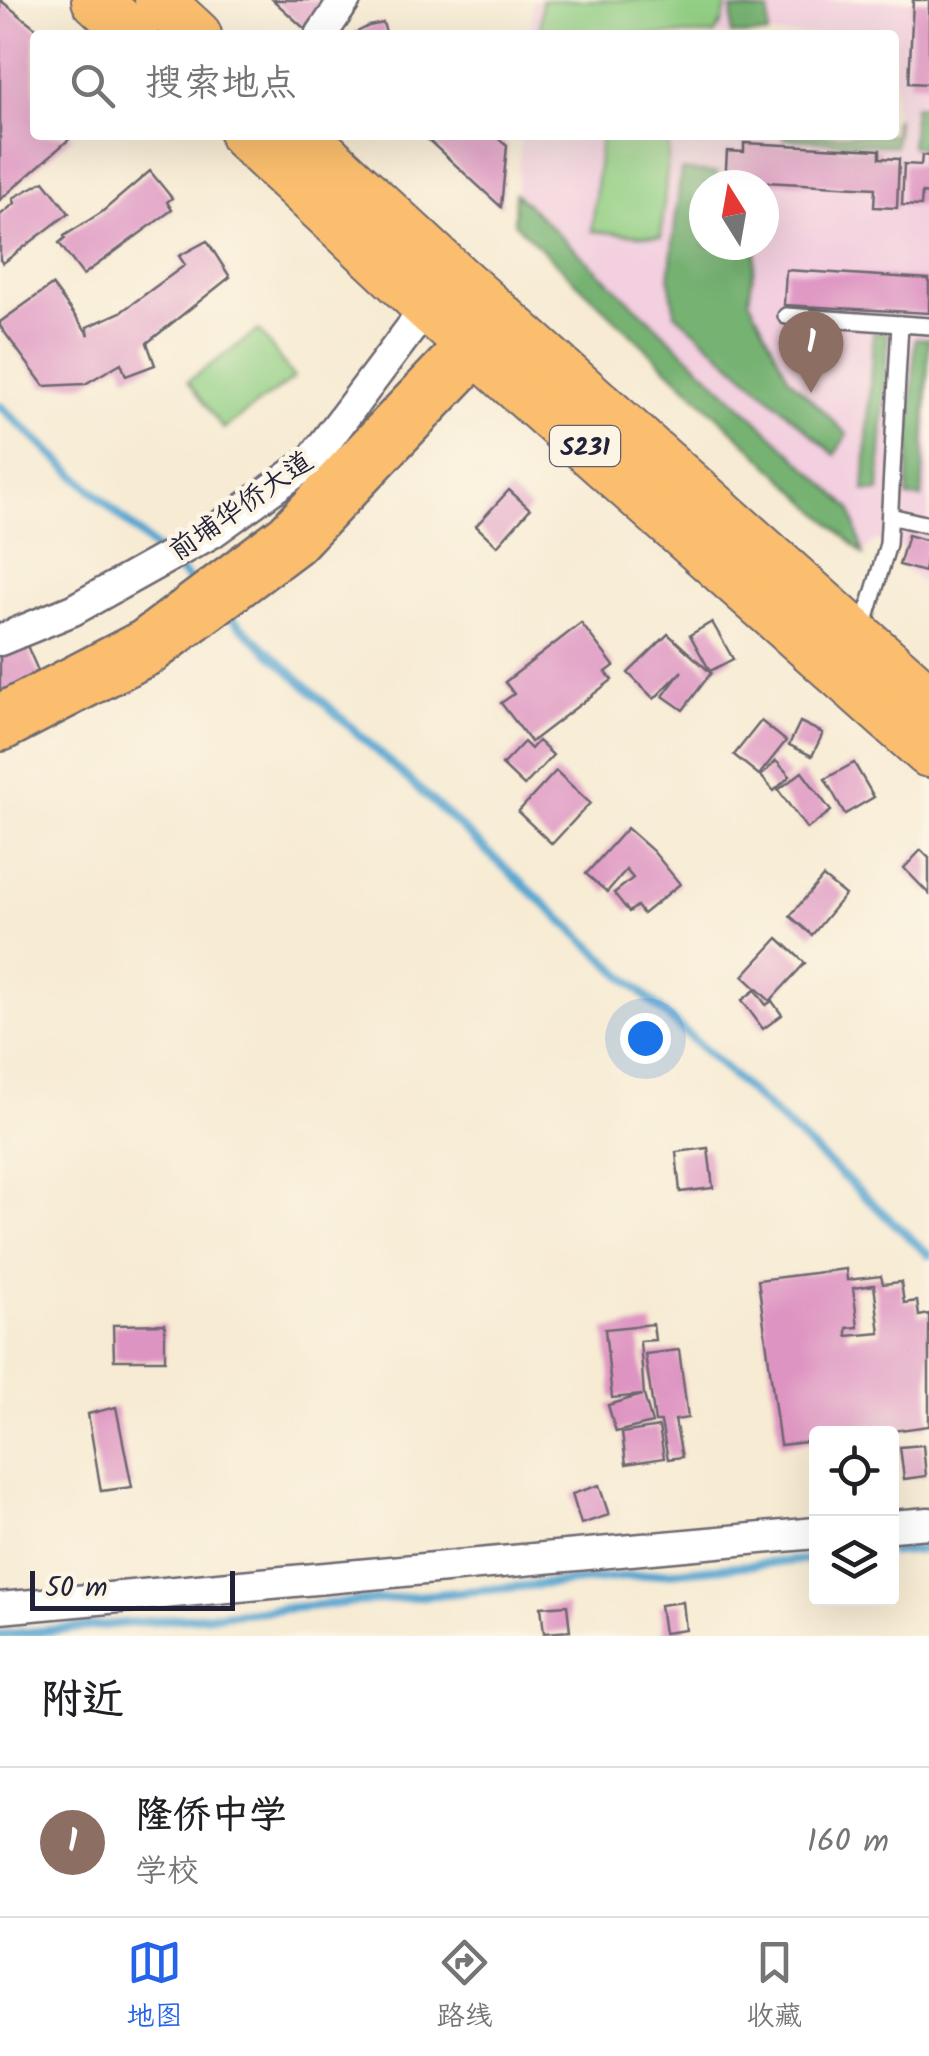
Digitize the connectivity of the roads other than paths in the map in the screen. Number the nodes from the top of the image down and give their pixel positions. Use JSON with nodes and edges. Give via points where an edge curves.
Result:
{"nodes":[{"id":1,"x":96,"y":0,"type":"edge"},
{"id":2,"x":159,"y":0,"type":"edge"},
{"id":3,"x":345,"y":0,"type":"edge"},
{"id":4,"x":129,"y":30,"type":"edge"},
{"id":5,"x":191,"y":30,"type":"edge"},
{"id":6,"x":324,"y":30,"type":"edge"},
{"id":7,"x":249,"y":140,"type":"edge"},
{"id":8,"x":308,"y":140,"type":"edge"},
{"id":9,"x":427,"y":307,"type":"junction"},
{"id":10,"x":786,"y":316,"type":"dead end"},
{"id":11,"x":900,"y":324,"type":"junction"},
{"id":12,"x":929,"y":326,"type":"edge"},
{"id":13,"x":474,"y":347,"type":"junction"},
{"id":14,"x":890,"y":516,"type":"junction"},
{"id":15,"x":929,"y":526,"type":"edge"},
{"id":16,"x":860,"y":637,"type":"junction"},
{"id":17,"x":0,"y":640,"type":"edge"},
{"id":18,"x":929,"y":699,"type":"edge"},
{"id":19,"x":0,"y":723,"type":"edge"},
{"id":20,"x":929,"y":753,"type":"edge"},
{"id":21,"x":929,"y":1523,"type":"edge"},
{"id":22,"x":899,"y":1525,"type":"edge"},
{"id":23,"x":809,"y":1534,"type":"edge"},
{"id":24,"x":0,"y":1608,"type":"edge"}],
"edges":[{"from":1,"to":4,"type":"main road"},
{"from":2,"to":5,"type":"main road"},
{"from":3,"to":6,"type":"street"},
{"from":7,"to":9,"type":"main road","number":"S231"},
{"from":8,"to":16,"type":"main road","number":"S231"},
{"from":9,"to":13,"type":"main road","number":"S231"},
{"from":9,"to":17,"type":"street","name":"前埔华侨大道","via":[[311,461],[211,533],[74,610]]},
{"from":10,"to":11,"type":"lane"},
{"from":11,"to":12,"type":"lane"},
{"from":11,"to":14,"type":"lane"},
{"from":13,"to":19,"type":"highway","via":[[290,539],[147,647]]},
{"from":13,"to":20,"type":"main road","number":"S231"},
{"from":14,"to":15,"type":"lane"},
{"from":14,"to":16,"type":"lane"},
{"from":16,"to":18,"type":"main road","number":"S231"},
{"from":21,"to":22,"type":"street"},
{"from":23,"to":24,"type":"street"}]}
